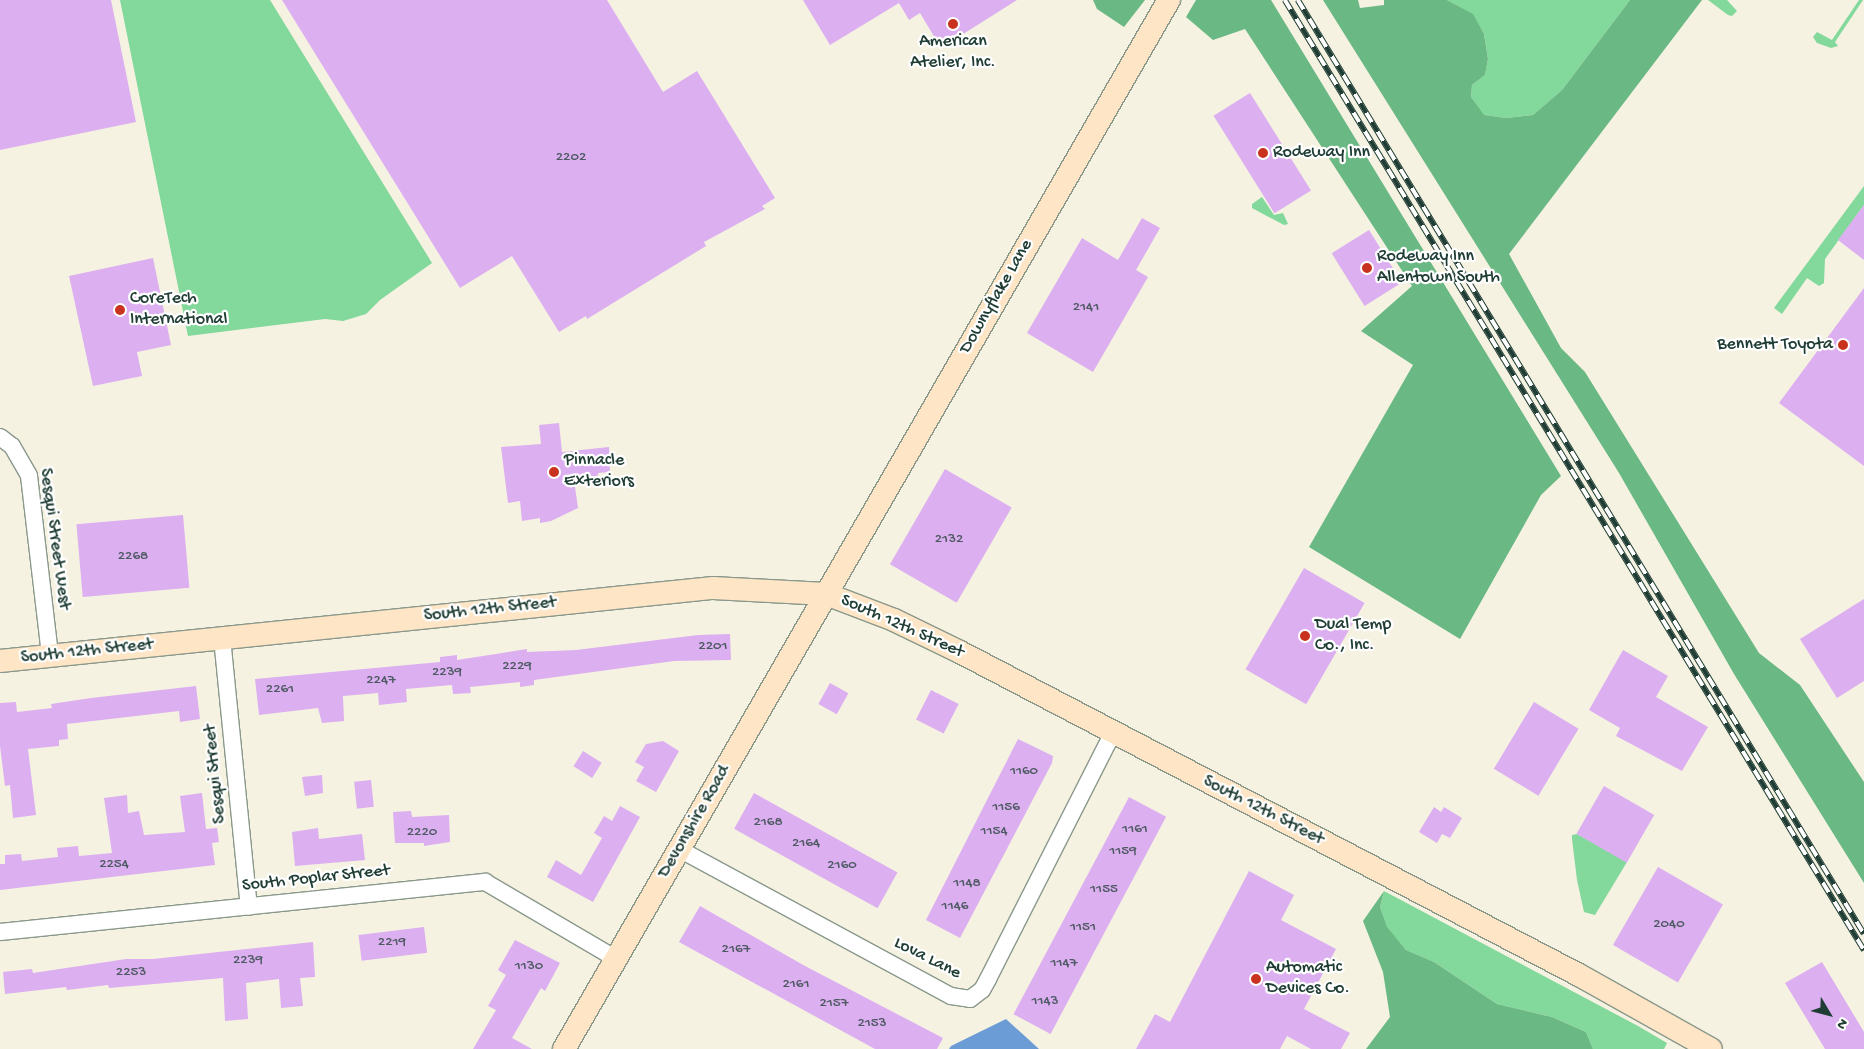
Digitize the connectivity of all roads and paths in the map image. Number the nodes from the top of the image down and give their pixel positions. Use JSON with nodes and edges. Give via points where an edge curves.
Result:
{"nodes":[{"id":1,"x":1169,"y":0,"type":"edge"},
{"id":2,"x":0,"y":437,"type":"edge"},
{"id":3,"x":826,"y":594,"type":"junction"},
{"id":4,"x":222,"y":638,"type":"junction"},
{"id":5,"x":50,"y":655,"type":"junction"},
{"id":6,"x":0,"y":661,"type":"edge"},
{"id":7,"x":1114,"y":733,"type":"junction"},
{"id":8,"x":679,"y":849,"type":"junction"},
{"id":9,"x":248,"y":906,"type":"junction"},
{"id":10,"x":0,"y":932,"type":"edge"},
{"id":11,"x":616,"y":959,"type":"junction"},
{"id":12,"x":564,"y":1049,"type":"edge"},
{"id":13,"x":1711,"y":1049,"type":"edge"}],
"edges":[{"from":1,"to":3,"type":"street","name":"Downyflake Lane"},
{"from":2,"to":5,"type":"street","name":"Sesqui Street West","via":[[12,446],[29,476]]},
{"from":3,"to":4,"type":"street","name":"South 12th Street","via":[[713,588]]},
{"from":3,"to":7,"type":"street","name":"South 12th Street","via":[[894,620]]},
{"from":3,"to":8,"type":"street","name":"Devonshire Road"},
{"from":4,"to":5,"type":"street","name":"South 12th Street"},
{"from":4,"to":9,"type":"street","name":"Sesqui Street"},
{"from":5,"to":6,"type":"street","name":"South 12th Street"},
{"from":7,"to":8,"type":"street","name":"Lova Lane","via":[[988,979],[982,990],[970,999],[951,996]]},
{"from":7,"to":13,"type":"street","name":"South 12th Street","via":[[1579,975]]},
{"from":8,"to":11,"type":"street","name":"Devonshire Road"},
{"from":9,"to":10,"type":"street","name":"South Poplar Street"},
{"from":9,"to":11,"type":"street","name":"South Poplar Street","via":[[485,882]]},
{"from":11,"to":12,"type":"street","name":"Devonshire Road"}]}
